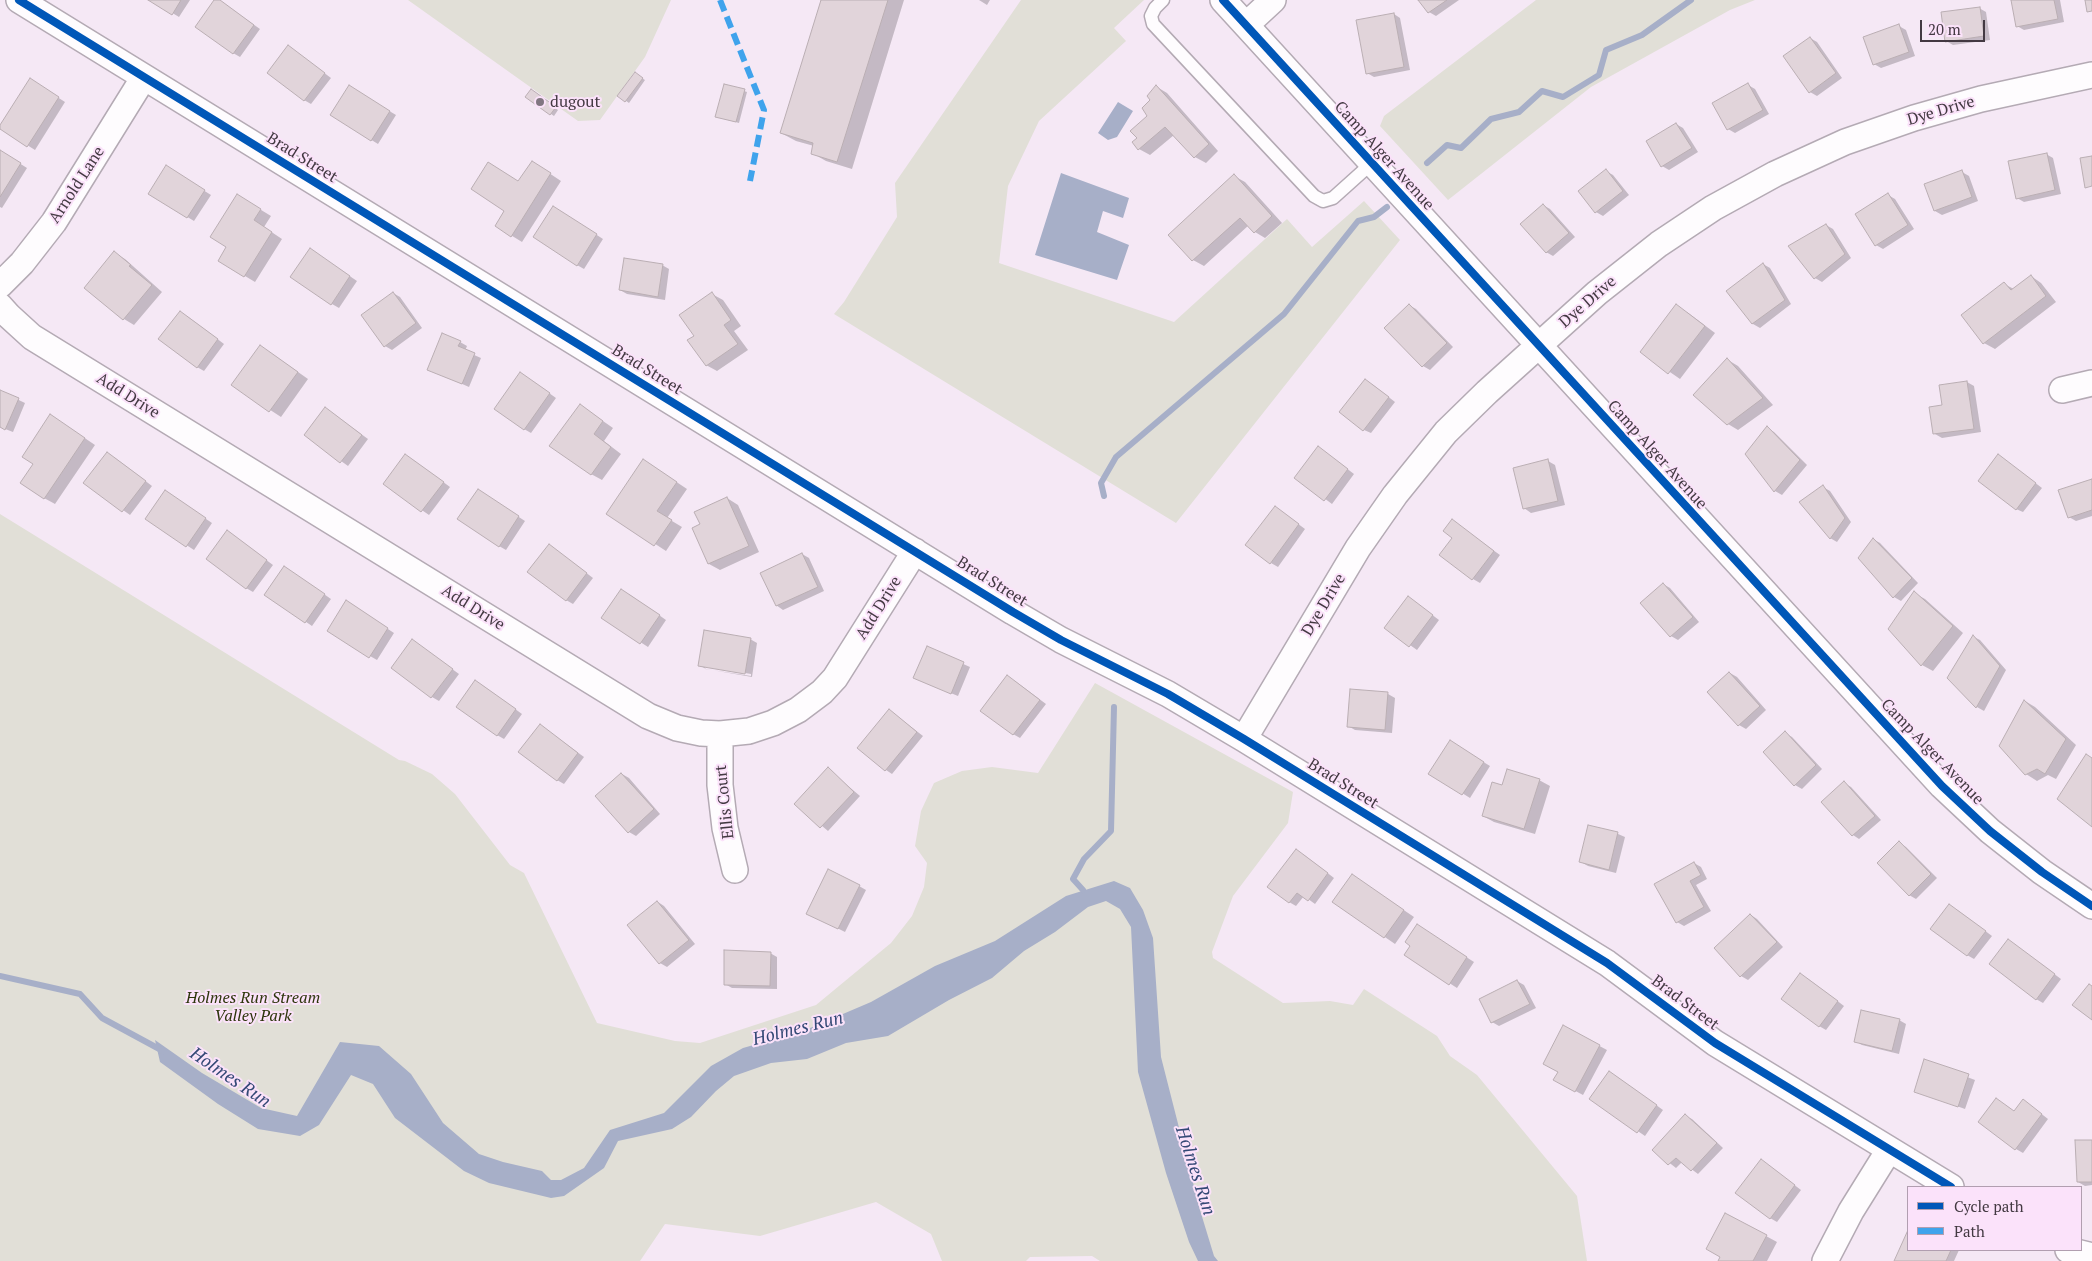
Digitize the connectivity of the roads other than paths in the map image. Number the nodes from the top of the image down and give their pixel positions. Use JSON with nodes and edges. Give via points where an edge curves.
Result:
{"nodes":[{"id":1,"x":19,"y":0,"type":"edge"},
{"id":2,"x":1163,"y":0,"type":"edge"},
{"id":3,"x":1223,"y":0,"type":"edge"},
{"id":4,"x":1273,"y":0,"type":"edge"},
{"id":5,"x":1246,"y":25,"type":"junction"},
{"id":6,"x":2092,"y":76,"type":"edge"},
{"id":7,"x":144,"y":77,"type":"junction"},
{"id":8,"x":1372,"y":163,"type":"junction"},
{"id":9,"x":0,"y":285,"type":"edge"},
{"id":10,"x":0,"y":306,"type":"edge"},
{"id":11,"x":1539,"y":346,"type":"junction"},
{"id":12,"x":2092,"y":384,"type":"edge"},
{"id":13,"x":2062,"y":390,"type":"dead end"},
{"id":14,"x":915,"y":551,"type":"junction"},
{"id":15,"x":720,"y":734,"type":"junction"},
{"id":16,"x":1244,"y":739,"type":"junction"},
{"id":17,"x":735,"y":870,"type":"dead end"},
{"id":18,"x":2092,"y":906,"type":"edge"},
{"id":19,"x":1889,"y":1150,"type":"junction"},
{"id":20,"x":1949,"y":1186,"type":"edge"},
{"id":21,"x":2072,"y":1251,"type":"edge"},
{"id":22,"x":2092,"y":1256,"type":"edge"},
{"id":23,"x":1825,"y":1261,"type":"edge"}],
"edges":[{"from":1,"to":7,"type":"street","name":"Brad Street"},
{"from":2,"to":8,"type":"lane","via":[[1154,8],[1153,24],[1314,196],[1323,201],[1333,198]]},
{"from":3,"to":5,"type":"street","name":"Camp Alger Avenue"},
{"from":4,"to":5,"type":"street"},
{"from":5,"to":8,"type":"street","name":"Camp Alger Avenue"},
{"from":6,"to":11,"type":"street","name":"Dye Drive","via":[[1981,99],[1914,118],[1845,142],[1775,174],[1713,208],[1659,244],[1597,293]]},
{"from":7,"to":9,"type":"street","name":"Arnold Lane","via":[[54,222]]},
{"from":7,"to":14,"type":"street","name":"Brad Street"},
{"from":8,"to":11,"type":"street","name":"Camp Alger Avenue"},
{"from":10,"to":15,"type":"street","name":"Add Drive","via":[[32,337],[648,716],[677,728]]},
{"from":11,"to":16,"type":"street","name":"Dye Drive","via":[[1446,432],[1394,495],[1358,548]]},
{"from":11,"to":18,"type":"street","name":"Camp Alger Avenue","via":[[1942,786],[1990,831]]},
{"from":12,"to":13,"type":"street"},
{"from":14,"to":15,"type":"street","name":"Add Drive","via":[[835,678],[822,692],[773,723],[749,731]]},
{"from":14,"to":16,"type":"street","name":"Brad Street","via":[[1061,640],[1168,694]]},
{"from":15,"to":17,"type":"street","name":"Ellis Court","via":[[720,785],[725,828]]},
{"from":16,"to":19,"type":"street","name":"Brad Street","via":[[1608,963],[1715,1043]]},
{"from":19,"to":20,"type":"street","name":"Brad Street"},
{"from":19,"to":23,"type":"street"},
{"from":21,"to":22,"type":"street"}]}
